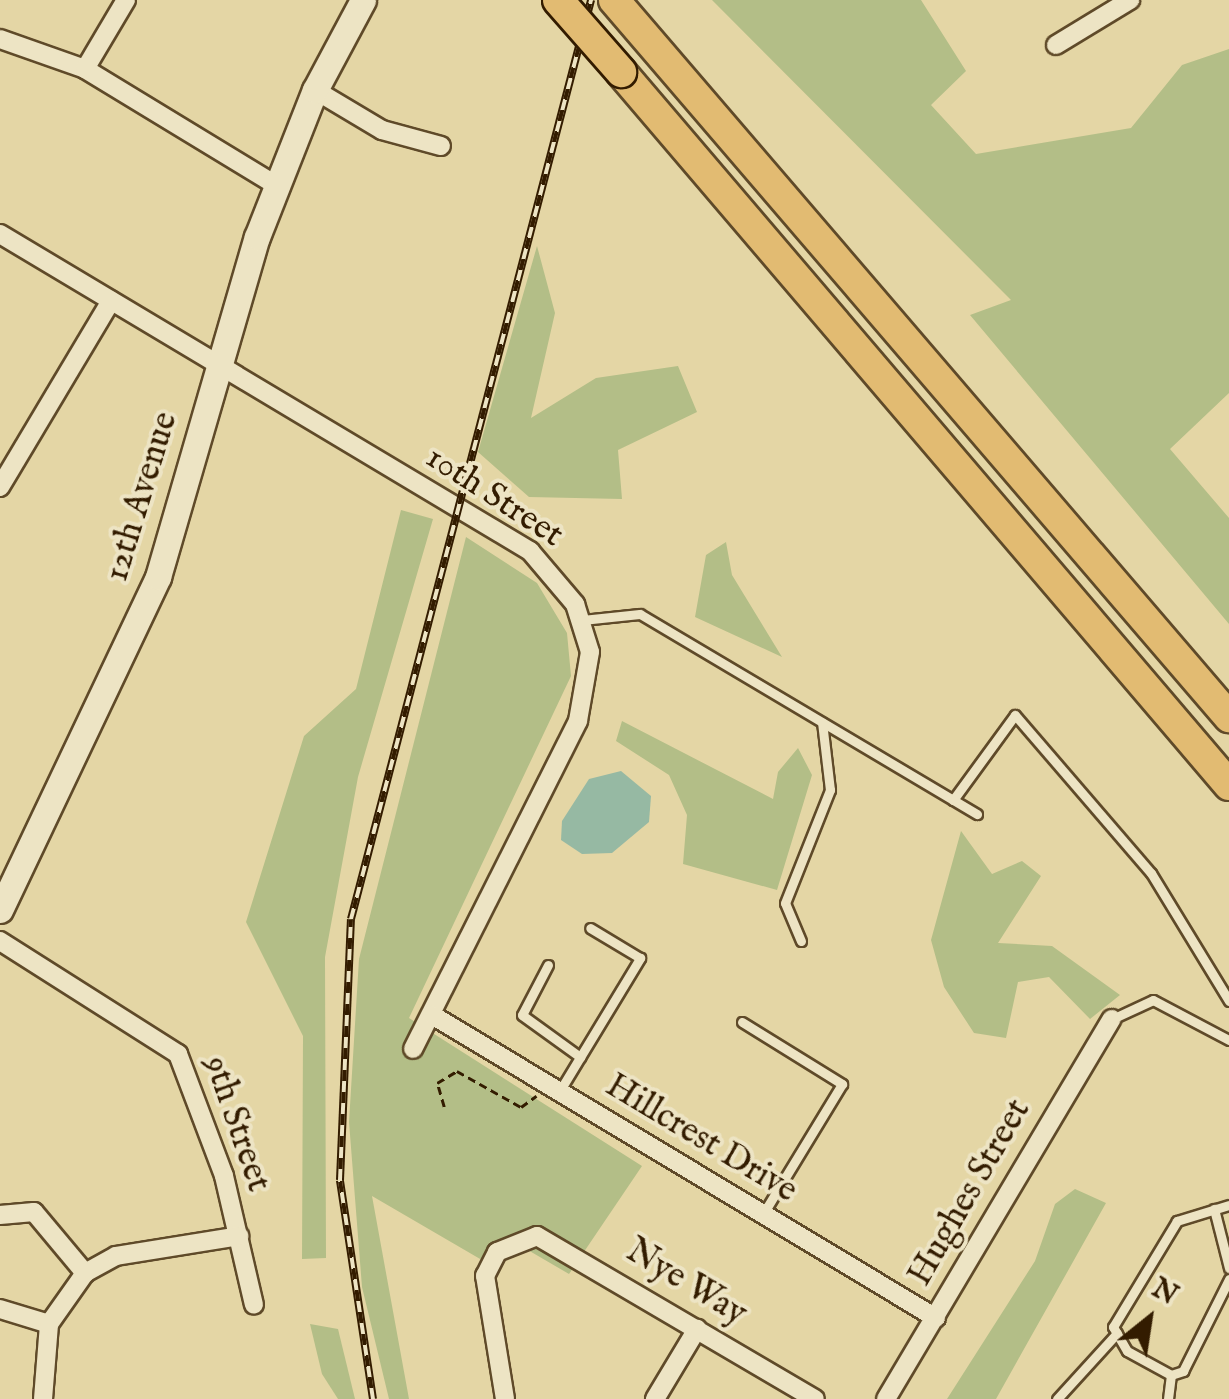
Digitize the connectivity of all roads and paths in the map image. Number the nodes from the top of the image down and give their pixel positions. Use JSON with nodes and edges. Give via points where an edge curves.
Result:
{"nodes":[{"id":1,"x":126,"y":0,"type":"edge"},
{"id":2,"x":363,"y":0,"type":"edge"},
{"id":3,"x":558,"y":0,"type":"edge"},
{"id":4,"x":614,"y":0,"type":"edge"},
{"id":5,"x":1130,"y":0,"type":"edge"},
{"id":6,"x":0,"y":38,"type":"edge"},
{"id":7,"x":1056,"y":45,"type":"dead end"},
{"id":8,"x":85,"y":69,"type":"junction"},
{"id":9,"x":315,"y":90,"type":"junction"},
{"id":10,"x":441,"y":146,"type":"dead end"},
{"id":11,"x":276,"y":184,"type":"junction"},
{"id":12,"x":0,"y":234,"type":"edge"},
{"id":13,"x":111,"y":301,"type":"junction"},
{"id":14,"x":217,"y":365,"type":"junction"},
{"id":15,"x":0,"y":488,"type":"edge"},
{"id":16,"x":582,"y":620,"type":"junction"},
{"id":17,"x":1229,"y":717,"type":"edge"},
{"id":18,"x":822,"y":722,"type":"junction"},
{"id":19,"x":1229,"y":784,"type":"edge"},
{"id":20,"x":953,"y":800,"type":"junction"},
{"id":21,"x":976,"y":814,"type":"dead end"},
{"id":22,"x":0,"y":910,"type":"edge"},
{"id":23,"x":590,"y":928,"type":"dead end"},
{"id":24,"x":0,"y":940,"type":"edge"},
{"id":25,"x":801,"y":941,"type":"dead end"},
{"id":26,"x":548,"y":965,"type":"dead end"},
{"id":27,"x":1229,"y":1001,"type":"edge"},
{"id":28,"x":432,"y":1015,"type":"junction"},
{"id":29,"x":1112,"y":1019,"type":"joint"},
{"id":30,"x":742,"y":1022,"type":"dead end"},
{"id":31,"x":1229,"y":1040,"type":"edge"},
{"id":32,"x":414,"y":1049,"type":"dead end"},
{"id":33,"x":580,"y":1057,"type":"junction"},
{"id":34,"x":552,"y":1087,"type":"junction"},
{"id":35,"x":444,"y":1107,"type":"dead end"},
{"id":36,"x":1229,"y":1205,"type":"edge"},
{"id":37,"x":1214,"y":1210,"type":"junction"},
{"id":38,"x":0,"y":1214,"type":"edge"},
{"id":39,"x":763,"y":1214,"type":"junction"},
{"id":40,"x":239,"y":1236,"type":"junction"},
{"id":41,"x":1229,"y":1268,"type":"edge"},
{"id":42,"x":84,"y":1272,"type":"junction"},
{"id":43,"x":1229,"y":1279,"type":"edge"},
{"id":44,"x":254,"y":1305,"type":"dead end"},
{"id":45,"x":0,"y":1310,"type":"edge"},
{"id":46,"x":936,"y":1318,"type":"junction"},
{"id":47,"x":50,"y":1324,"type":"junction"},
{"id":48,"x":697,"y":1329,"type":"junction"},
{"id":49,"x":1116,"y":1333,"type":"junction"},
{"id":50,"x":1171,"y":1375,"type":"junction"},
{"id":51,"x":43,"y":1399,"type":"edge"},
{"id":52,"x":505,"y":1399,"type":"edge"},
{"id":53,"x":656,"y":1399,"type":"edge"},
{"id":54,"x":815,"y":1399,"type":"edge"},
{"id":55,"x":886,"y":1399,"type":"edge"},
{"id":56,"x":1057,"y":1399,"type":"edge"},
{"id":57,"x":1168,"y":1399,"type":"edge"}],
"edges":[{"from":1,"to":8,"type":"street"},
{"from":2,"to":9,"type":"main road","name":"12th Avenue"},
{"from":3,"to":19,"type":"highway","bridge":true},
{"from":4,"to":17,"type":"highway"},
{"from":5,"to":7,"type":"street"},
{"from":6,"to":8,"type":"street"},
{"from":8,"to":11,"type":"street"},
{"from":9,"to":10,"type":"street","via":[[382,130]]},
{"from":9,"to":11,"type":"main road","name":"12th Avenue"},
{"from":11,"to":14,"type":"main road","name":"12th Avenue"},
{"from":12,"to":13,"type":"street","name":"10th Street"},
{"from":13,"to":14,"type":"street","name":"10th Street"},
{"from":13,"to":15,"type":"street"},
{"from":14,"to":16,"type":"street","name":"10th Street","via":[[530,552]]},
{"from":14,"to":22,"type":"main road","name":"12th Avenue","via":[[158,577]]},
{"from":16,"to":18,"type":"lane","via":[[640,614]]},
{"from":16,"to":28,"type":"street","name":"10th Street","via":[[590,670],[578,721]]},
{"from":18,"to":20,"type":"lane"},
{"from":18,"to":25,"type":"lane","via":[[830,790],[784,904]]},
{"from":20,"to":21,"type":"lane"},
{"from":20,"to":27,"type":"lane","via":[[1016,715],[1151,874]]},
{"from":23,"to":33,"type":"lane","via":[[640,958]]},
{"from":24,"to":40,"type":"street","name":"9th Street","via":[[178,1054]]},
{"from":26,"to":33,"type":"lane","via":[[522,1015]]},
{"from":28,"to":32,"type":"street","name":"10th Street"},
{"from":28,"to":34,"type":"street","name":"Hillcrest Drive"},
{"from":29,"to":31,"type":"lane","via":[[1153,1000]]},
{"from":29,"to":46,"type":"street","name":"Hughes Street"},
{"from":30,"to":39,"type":"lane","via":[[842,1084]]},
{"from":33,"to":34,"type":"lane"},
{"from":34,"to":35,"type":"path","via":[[521,1107],[457,1071],[437,1083]]},
{"from":34,"to":39,"type":"street","name":"Hillcrest Drive"},
{"from":36,"to":37,"type":"lane"},
{"from":37,"to":41,"type":"lane"},
{"from":37,"to":49,"type":"lane","via":[[1177,1220]]},
{"from":38,"to":42,"type":"street","via":[[34,1212]]},
{"from":39,"to":46,"type":"street","name":"Hillcrest Drive"},
{"from":40,"to":42,"type":"street","via":[[116,1256]]},
{"from":40,"to":44,"type":"street","name":"9th Street"},
{"from":42,"to":47,"type":"street"},
{"from":43,"to":50,"type":"lane","via":[[1183,1371]]},
{"from":45,"to":47,"type":"street"},
{"from":46,"to":55,"type":"street","name":"Hughes Street"},
{"from":47,"to":51,"type":"street"},
{"from":48,"to":52,"type":"street","name":"Nye Way","via":[[556,1243],[519,1238],[485,1276]]},
{"from":48,"to":53,"type":"street"},
{"from":48,"to":54,"type":"street","name":"Nye Way"},
{"from":49,"to":50,"type":"lane","via":[[1128,1352]]},
{"from":49,"to":56,"type":"lane"},
{"from":50,"to":57,"type":"lane"}]}
